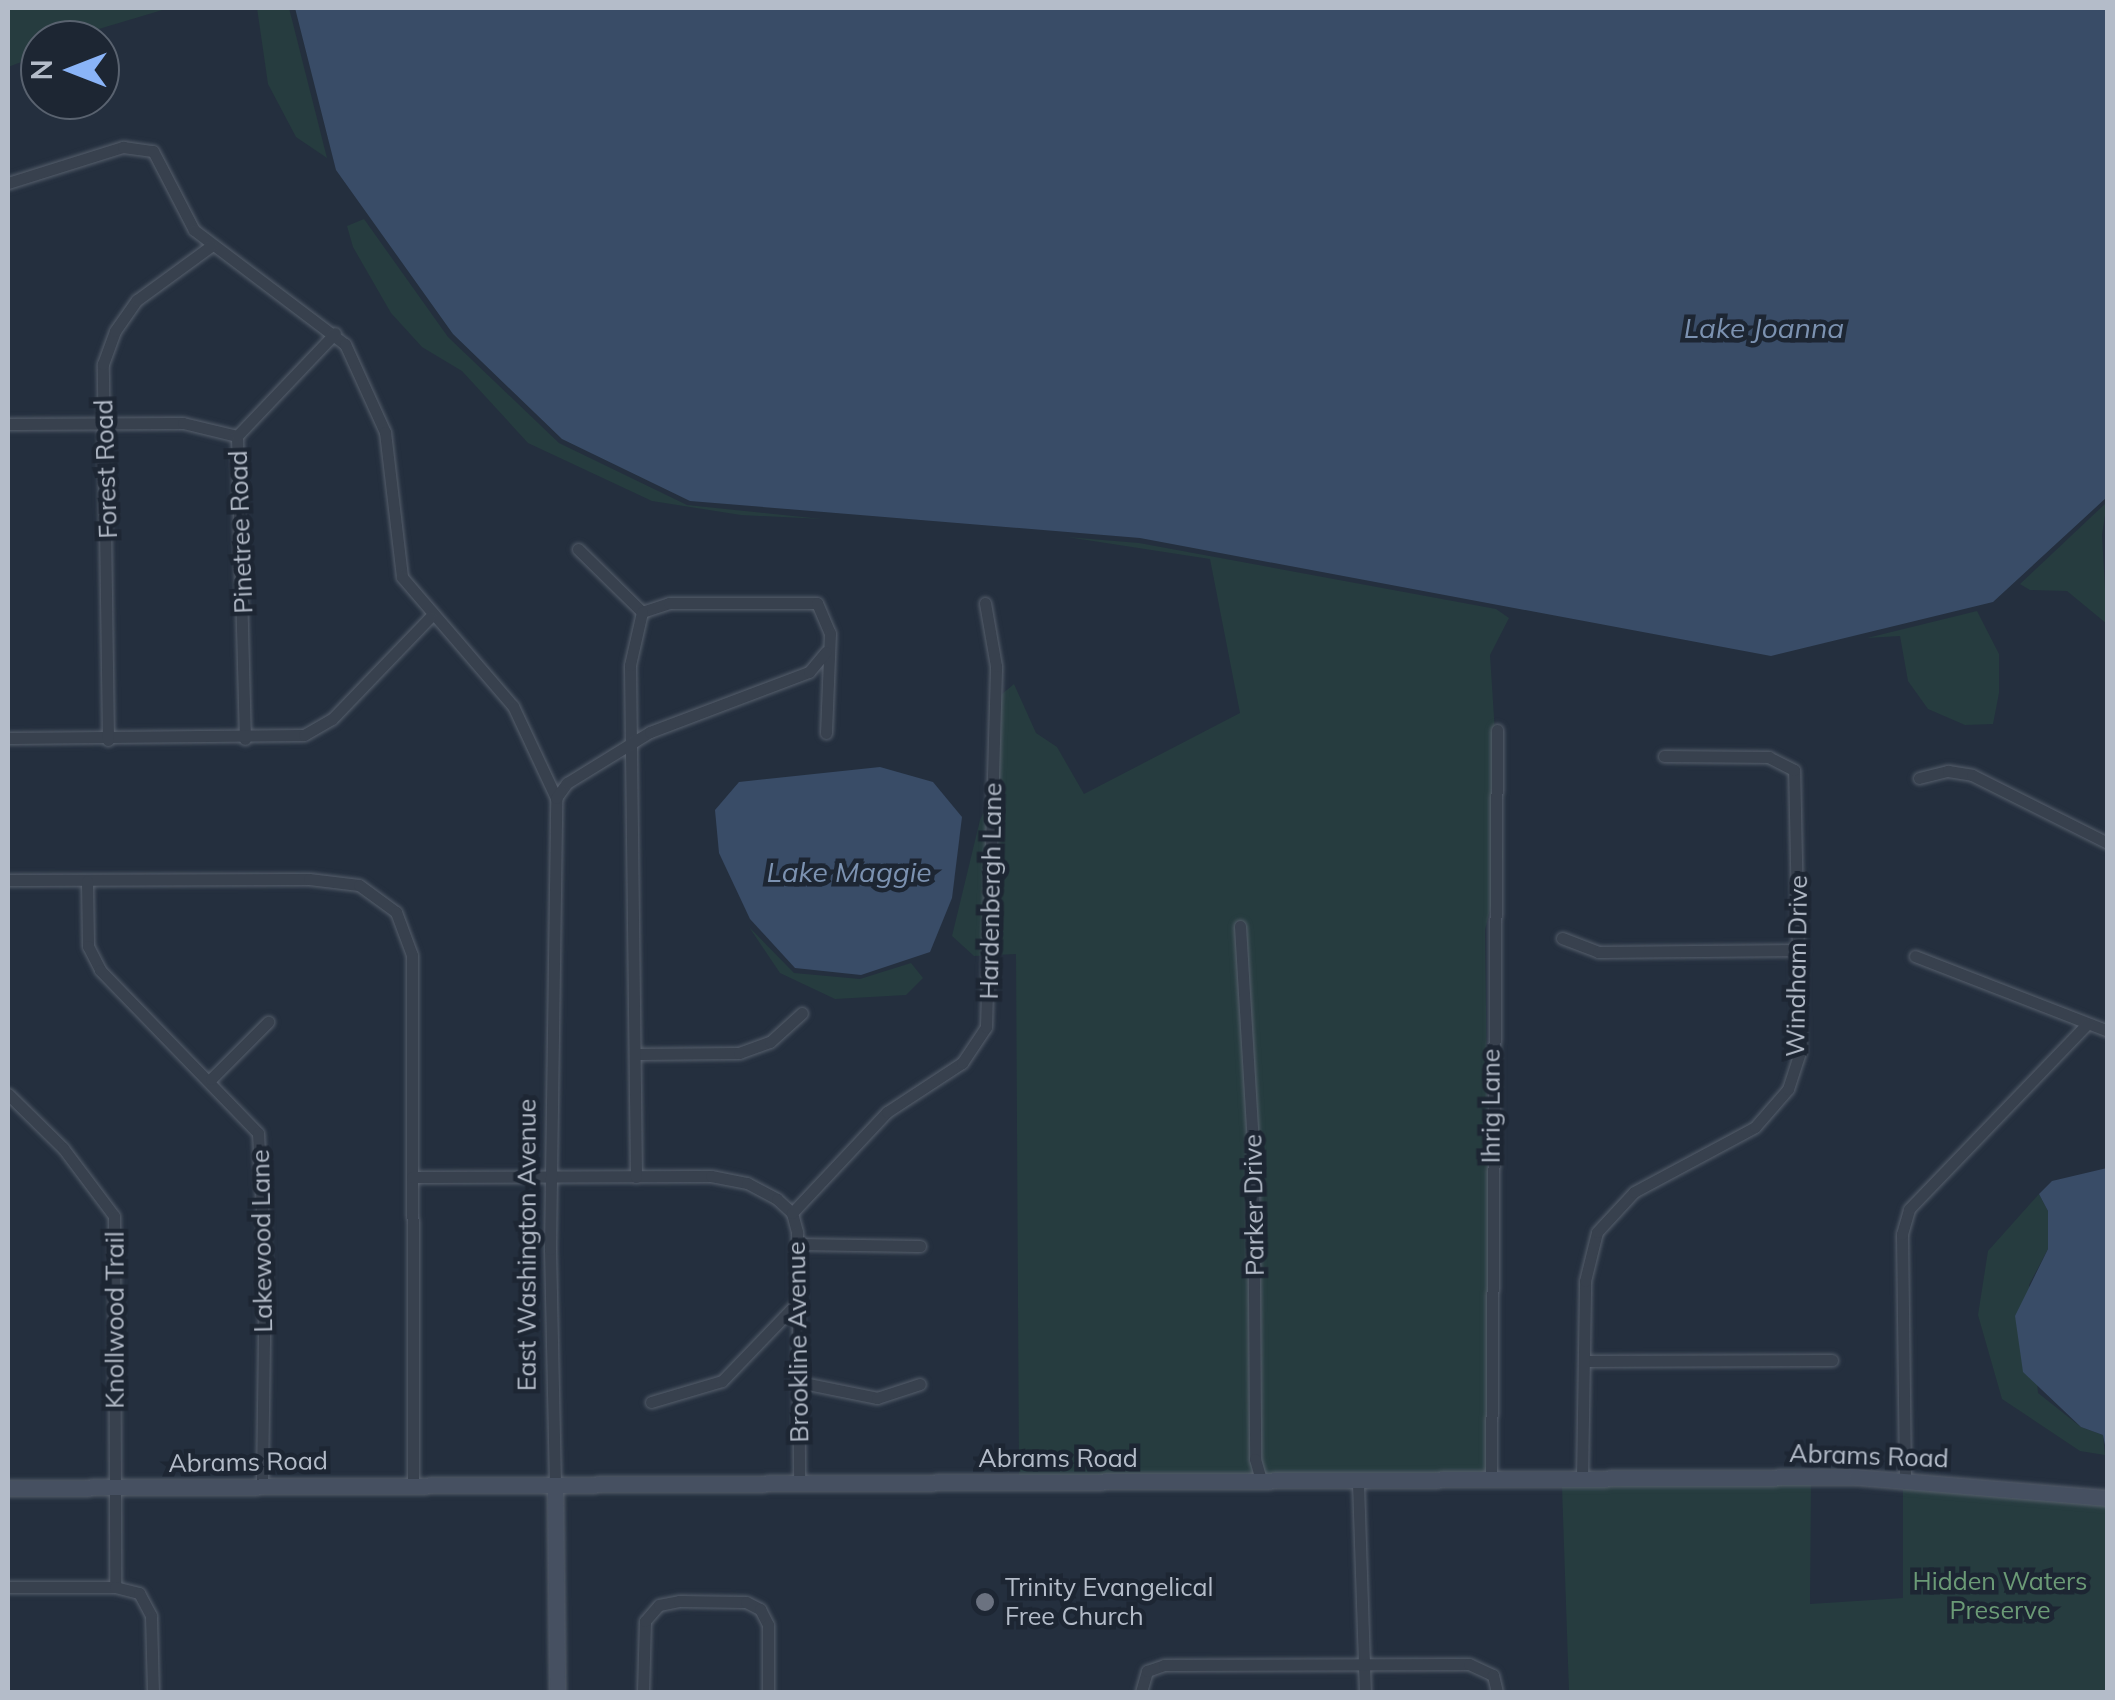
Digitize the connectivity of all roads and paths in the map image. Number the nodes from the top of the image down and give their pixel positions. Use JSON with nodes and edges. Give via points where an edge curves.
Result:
{"nodes":[{"id":1,"x":8,"y":183,"type":"edge"},
{"id":2,"x":211,"y":246,"type":"junction"},
{"id":3,"x":335,"y":333,"type":"junction"},
{"id":4,"x":8,"y":424,"type":"edge"},
{"id":5,"x":107,"y":424,"type":"junction"},
{"id":6,"x":237,"y":436,"type":"junction"},
{"id":7,"x":578,"y":549,"type":"dead end"},
{"id":8,"x":985,"y":603,"type":"dead end"},
{"id":9,"x":642,"y":612,"type":"junction"},
{"id":10,"x":430,"y":617,"type":"junction"},
{"id":11,"x":826,"y":652,"type":"junction"},
{"id":12,"x":1497,"y":730,"type":"dead end"},
{"id":13,"x":826,"y":733,"type":"dead end"},
{"id":14,"x":8,"y":738,"type":"edge"},
{"id":15,"x":244,"y":739,"type":"junction"},
{"id":16,"x":108,"y":740,"type":"junction"},
{"id":17,"x":634,"y":746,"type":"junction"},
{"id":18,"x":1664,"y":756,"type":"dead end"},
{"id":19,"x":1919,"y":778,"type":"dead end"},
{"id":20,"x":556,"y":798,"type":"junction"},
{"id":21,"x":2108,"y":843,"type":"edge"},
{"id":22,"x":8,"y":880,"type":"edge"},
{"id":23,"x":87,"y":882,"type":"junction"},
{"id":24,"x":1240,"y":926,"type":"dead end"},
{"id":25,"x":1562,"y":938,"type":"dead end"},
{"id":26,"x":1800,"y":950,"type":"junction"},
{"id":27,"x":1915,"y":956,"type":"dead end"},
{"id":28,"x":802,"y":1013,"type":"dead end"},
{"id":29,"x":268,"y":1022,"type":"dead end"},
{"id":30,"x":2087,"y":1024,"type":"junction"},
{"id":31,"x":2108,"y":1031,"type":"edge"},
{"id":32,"x":636,"y":1054,"type":"junction"},
{"id":33,"x":212,"y":1079,"type":"junction"},
{"id":34,"x":8,"y":1094,"type":"edge"},
{"id":35,"x":550,"y":1177,"type":"junction"},
{"id":36,"x":636,"y":1177,"type":"junction"},
{"id":37,"x":412,"y":1178,"type":"junction"},
{"id":38,"x":792,"y":1214,"type":"junction"},
{"id":39,"x":797,"y":1244,"type":"junction"},
{"id":40,"x":920,"y":1246,"type":"dead end"},
{"id":41,"x":798,"y":1302,"type":"junction"},
{"id":42,"x":1586,"y":1360,"type":"junction"},
{"id":43,"x":1832,"y":1360,"type":"dead end"},
{"id":44,"x":798,"y":1382,"type":"junction"},
{"id":45,"x":920,"y":1384,"type":"dead end"},
{"id":46,"x":652,"y":1402,"type":"dead end"},
{"id":47,"x":1905,"y":1478,"type":"junction"},
{"id":48,"x":1582,"y":1480,"type":"junction"},
{"id":49,"x":1491,"y":1481,"type":"junction"},
{"id":50,"x":1358,"y":1482,"type":"junction"},
{"id":51,"x":799,"y":1484,"type":"junction"},
{"id":52,"x":1262,"y":1484,"type":"junction"},
{"id":53,"x":413,"y":1485,"type":"junction"},
{"id":54,"x":555,"y":1486,"type":"junction"},
{"id":55,"x":8,"y":1488,"type":"edge"},
{"id":56,"x":116,"y":1488,"type":"junction"},
{"id":57,"x":262,"y":1488,"type":"junction"},
{"id":58,"x":2108,"y":1498,"type":"edge"},
{"id":59,"x":115,"y":1586,"type":"junction"},
{"id":60,"x":8,"y":1587,"type":"edge"},
{"id":61,"x":1365,"y":1665,"type":"junction"},
{"id":62,"x":153,"y":1692,"type":"edge"},
{"id":63,"x":556,"y":1692,"type":"edge"},
{"id":64,"x":643,"y":1692,"type":"edge"},
{"id":65,"x":768,"y":1692,"type":"edge"},
{"id":66,"x":1141,"y":1692,"type":"edge"},
{"id":67,"x":1365,"y":1692,"type":"edge"},
{"id":68,"x":1497,"y":1692,"type":"edge"}],
"edges":[{"from":1,"to":2,"type":"street","via":[[122,147],[159,156],[182,213]]},
{"from":2,"to":3,"type":"street"},
{"from":2,"to":5,"type":"street","name":"Forest Road","via":[[152,287],[120,323],[104,364]]},
{"from":3,"to":6,"type":"street"},
{"from":3,"to":10,"type":"street","via":[[378,408],[396,558]]},
{"from":4,"to":5,"type":"street","name":"Pinetree Road"},
{"from":5,"to":6,"type":"street","name":"Pinetree Road","via":[[184,423]]},
{"from":5,"to":16,"type":"street","name":"Forest Road"},
{"from":6,"to":15,"type":"street","name":"Pinetree Road"},
{"from":7,"to":9,"type":"street"},
{"from":8,"to":38,"type":"street","name":"Hardenbergh Lane","via":[[996,666],[986,1026],[962,1063],[887,1112]]},
{"from":9,"to":11,"type":"street","via":[[669,603],[809,600],[827,616]]},
{"from":9,"to":17,"type":"street","via":[[630,658]]},
{"from":10,"to":15,"type":"street","via":[[316,730]]},
{"from":10,"to":20,"type":"street","via":[[513,706]]},
{"from":11,"to":13,"type":"street"},
{"from":11,"to":17,"type":"street","via":[[810,672],[671,721]]},
{"from":12,"to":49,"type":"street","name":"Ihrig Lane"},
{"from":14,"to":16,"type":"street"},
{"from":15,"to":16,"type":"street"},
{"from":17,"to":20,"type":"street","via":[[567,783]]},
{"from":17,"to":32,"type":"street"},
{"from":18,"to":26,"type":"street","name":"Windham Drive","via":[[1769,757],[1794,768]]},
{"from":19,"to":21,"type":"street","via":[[1948,771],[1972,775]]},
{"from":20,"to":35,"type":"street","name":"East Washington Avenue"},
{"from":22,"to":23,"type":"street"},
{"from":23,"to":33,"type":"street","name":"Lakewood Lane","via":[[88,946],[100,970]]},
{"from":23,"to":37,"type":"street","via":[[273,879],[359,885],[385,900],[405,927],[412,972]]},
{"from":24,"to":52,"type":"street","name":"Parker Drive","via":[[1251,1060],[1255,1460]]},
{"from":25,"to":26,"type":"street","via":[[1598,952]]},
{"from":26,"to":42,"type":"street","name":"Windham Drive","via":[[1800,1051],[1788,1089],[1756,1127],[1634,1192],[1607,1216],[1587,1263]]},
{"from":27,"to":30,"type":"street"},
{"from":28,"to":32,"type":"street","via":[[770,1042],[739,1053]]},
{"from":29,"to":33,"type":"street"},
{"from":30,"to":31,"type":"street"},
{"from":30,"to":47,"type":"street","via":[[1928,1183],[1903,1224]]},
{"from":32,"to":36,"type":"street"},
{"from":33,"to":57,"type":"street","name":"Lakewood Lane","via":[[254,1126],[260,1144]]},
{"from":34,"to":56,"type":"street","name":"Knollwood Trail","via":[[63,1148],[114,1216]]},
{"from":35,"to":36,"type":"street","name":"Brookline Avenue"},
{"from":35,"to":37,"type":"street","name":"Brookline Avenue"},
{"from":35,"to":54,"type":"street","name":"East Washington Avenue"},
{"from":36,"to":38,"type":"street","name":"Brookline Avenue","via":[[733,1179],[764,1190]]},
{"from":37,"to":53,"type":"street"},
{"from":38,"to":39,"type":"street","name":"Brookline Avenue"},
{"from":39,"to":40,"type":"street"},
{"from":39,"to":41,"type":"street","name":"Brookline Avenue"},
{"from":41,"to":44,"type":"street","name":"Brookline Avenue"},
{"from":41,"to":46,"type":"street","via":[[736,1371],[704,1389]]},
{"from":42,"to":43,"type":"street"},
{"from":42,"to":48,"type":"street","name":"Windham Drive"},
{"from":44,"to":45,"type":"street","via":[[876,1398]]},
{"from":44,"to":51,"type":"street","name":"Brookline Avenue"},
{"from":47,"to":48,"type":"street","name":"Abrams Road"},
{"from":47,"to":58,"type":"street","name":"Abrams Road"},
{"from":48,"to":49,"type":"street","name":"Abrams Road"},
{"from":49,"to":50,"type":"street","name":"Abrams Road"},
{"from":50,"to":52,"type":"street","name":"Abrams Road"},
{"from":50,"to":61,"type":"street"},
{"from":51,"to":52,"type":"street","name":"Abrams Road"},
{"from":51,"to":54,"type":"street","name":"Abrams Road"},
{"from":53,"to":54,"type":"street","name":"Abrams Road"},
{"from":53,"to":57,"type":"street","name":"Abrams Road"},
{"from":54,"to":63,"type":"street","name":"East Washington Avenue"},
{"from":55,"to":56,"type":"street","name":"Abrams Road"},
{"from":56,"to":57,"type":"street","name":"Abrams Road"},
{"from":56,"to":59,"type":"street","name":"Knollwood Trail"},
{"from":59,"to":60,"type":"street"},
{"from":59,"to":62,"type":"street","via":[[139,1593],[148,1606]]},
{"from":61,"to":66,"type":"street","via":[[1164,1665],[1148,1672]]},
{"from":61,"to":67,"type":"street"},
{"from":61,"to":68,"type":"street","via":[[1469,1664],[1493,1675]]},
{"from":64,"to":65,"type":"street","via":[[645,1621],[659,1605],[679,1602],[746,1602],[760,1609],[768,1626]]}]}
